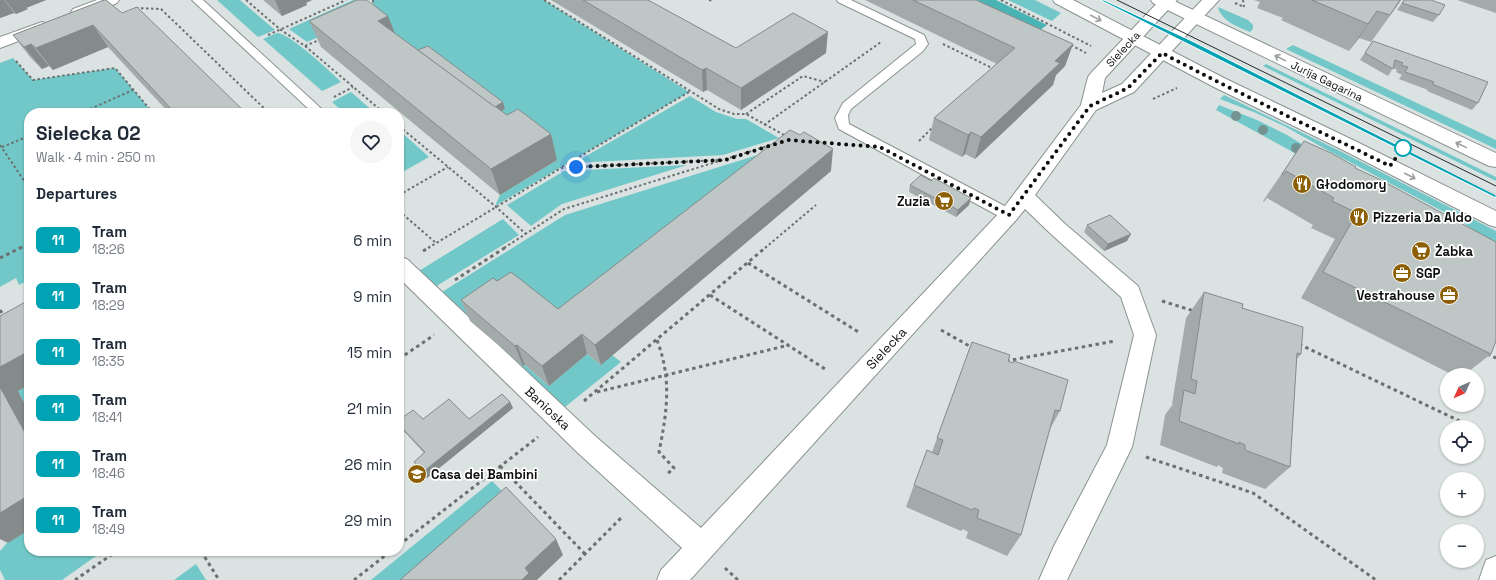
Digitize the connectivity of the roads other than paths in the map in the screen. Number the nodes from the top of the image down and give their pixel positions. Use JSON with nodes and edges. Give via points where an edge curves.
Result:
{"nodes":[{"id":1,"x":110,"y":0,"type":"edge"},
{"id":2,"x":197,"y":0,"type":"edge"},
{"id":3,"x":842,"y":0,"type":"edge"},
{"id":4,"x":1061,"y":0,"type":"edge"},
{"id":5,"x":1210,"y":0,"type":"edge"},
{"id":6,"x":1165,"y":1,"type":"edge"},
{"id":7,"x":1195,"y":17,"type":"junction"},
{"id":8,"x":1134,"y":38,"type":"junction"},
{"id":9,"x":0,"y":44,"type":"edge"},
{"id":10,"x":1162,"y":53,"type":"junction"},
{"id":11,"x":1090,"y":106,"type":"junction"},
{"id":12,"x":315,"y":108,"type":"edge"},
{"id":13,"x":1496,"y":162,"type":"edge"},
{"id":14,"x":1024,"y":196,"type":"junction"},
{"id":15,"x":1009,"y":215,"type":"junction"},
{"id":16,"x":1496,"y":220,"type":"edge"},
{"id":17,"x":404,"y":270,"type":"edge"},
{"id":18,"x":702,"y":547,"type":"junction"},
{"id":19,"x":1496,"y":570,"type":"edge"},
{"id":20,"x":671,"y":580,"type":"edge"},
{"id":21,"x":1053,"y":580,"type":"edge"},
{"id":22,"x":1493,"y":580,"type":"edge"}],
"edges":[{"from":1,"to":9,"type":"street"},
{"from":2,"to":12,"type":"lane"},
{"from":3,"to":15,"type":"lane","via":[[920,37],[922,44],[920,49],[847,106],[842,114],[843,126]]},
{"from":4,"to":8,"type":"street","one_way":true},
{"from":5,"to":7,"type":"street","name":"Sielecka"},
{"from":6,"to":7,"type":"street","name":"Jurija Gagarina"},
{"from":6,"to":8,"type":"street","name":"Sielecka"},
{"from":7,"to":10,"type":"street","name":"Sielecka"},
{"from":13,"to":7,"type":"street","name":"Jurija Gagarina","one_way":true},
{"from":8,"to":10,"type":"street"},
{"from":8,"to":11,"type":"street","name":"Sielecka","via":[[1097,77]]},
{"from":10,"to":11,"type":"street","name":"Sielecka","via":[[1128,88]]},
{"from":10,"to":16,"type":"street","one_way":true},
{"from":11,"to":14,"type":"street","name":"Sielecka"},
{"from":14,"to":15,"type":"street","name":"Sielecka"},
{"from":14,"to":21,"type":"street","via":[[1130,292],[1145,335],[1119,447]]},
{"from":15,"to":18,"type":"street","name":"Sielecka"},
{"from":17,"to":18,"type":"street","name":"Banioska","via":[[643,497]]},
{"from":18,"to":20,"type":"street","name":"Sielecka"},
{"from":19,"to":22,"type":"street"}]}
